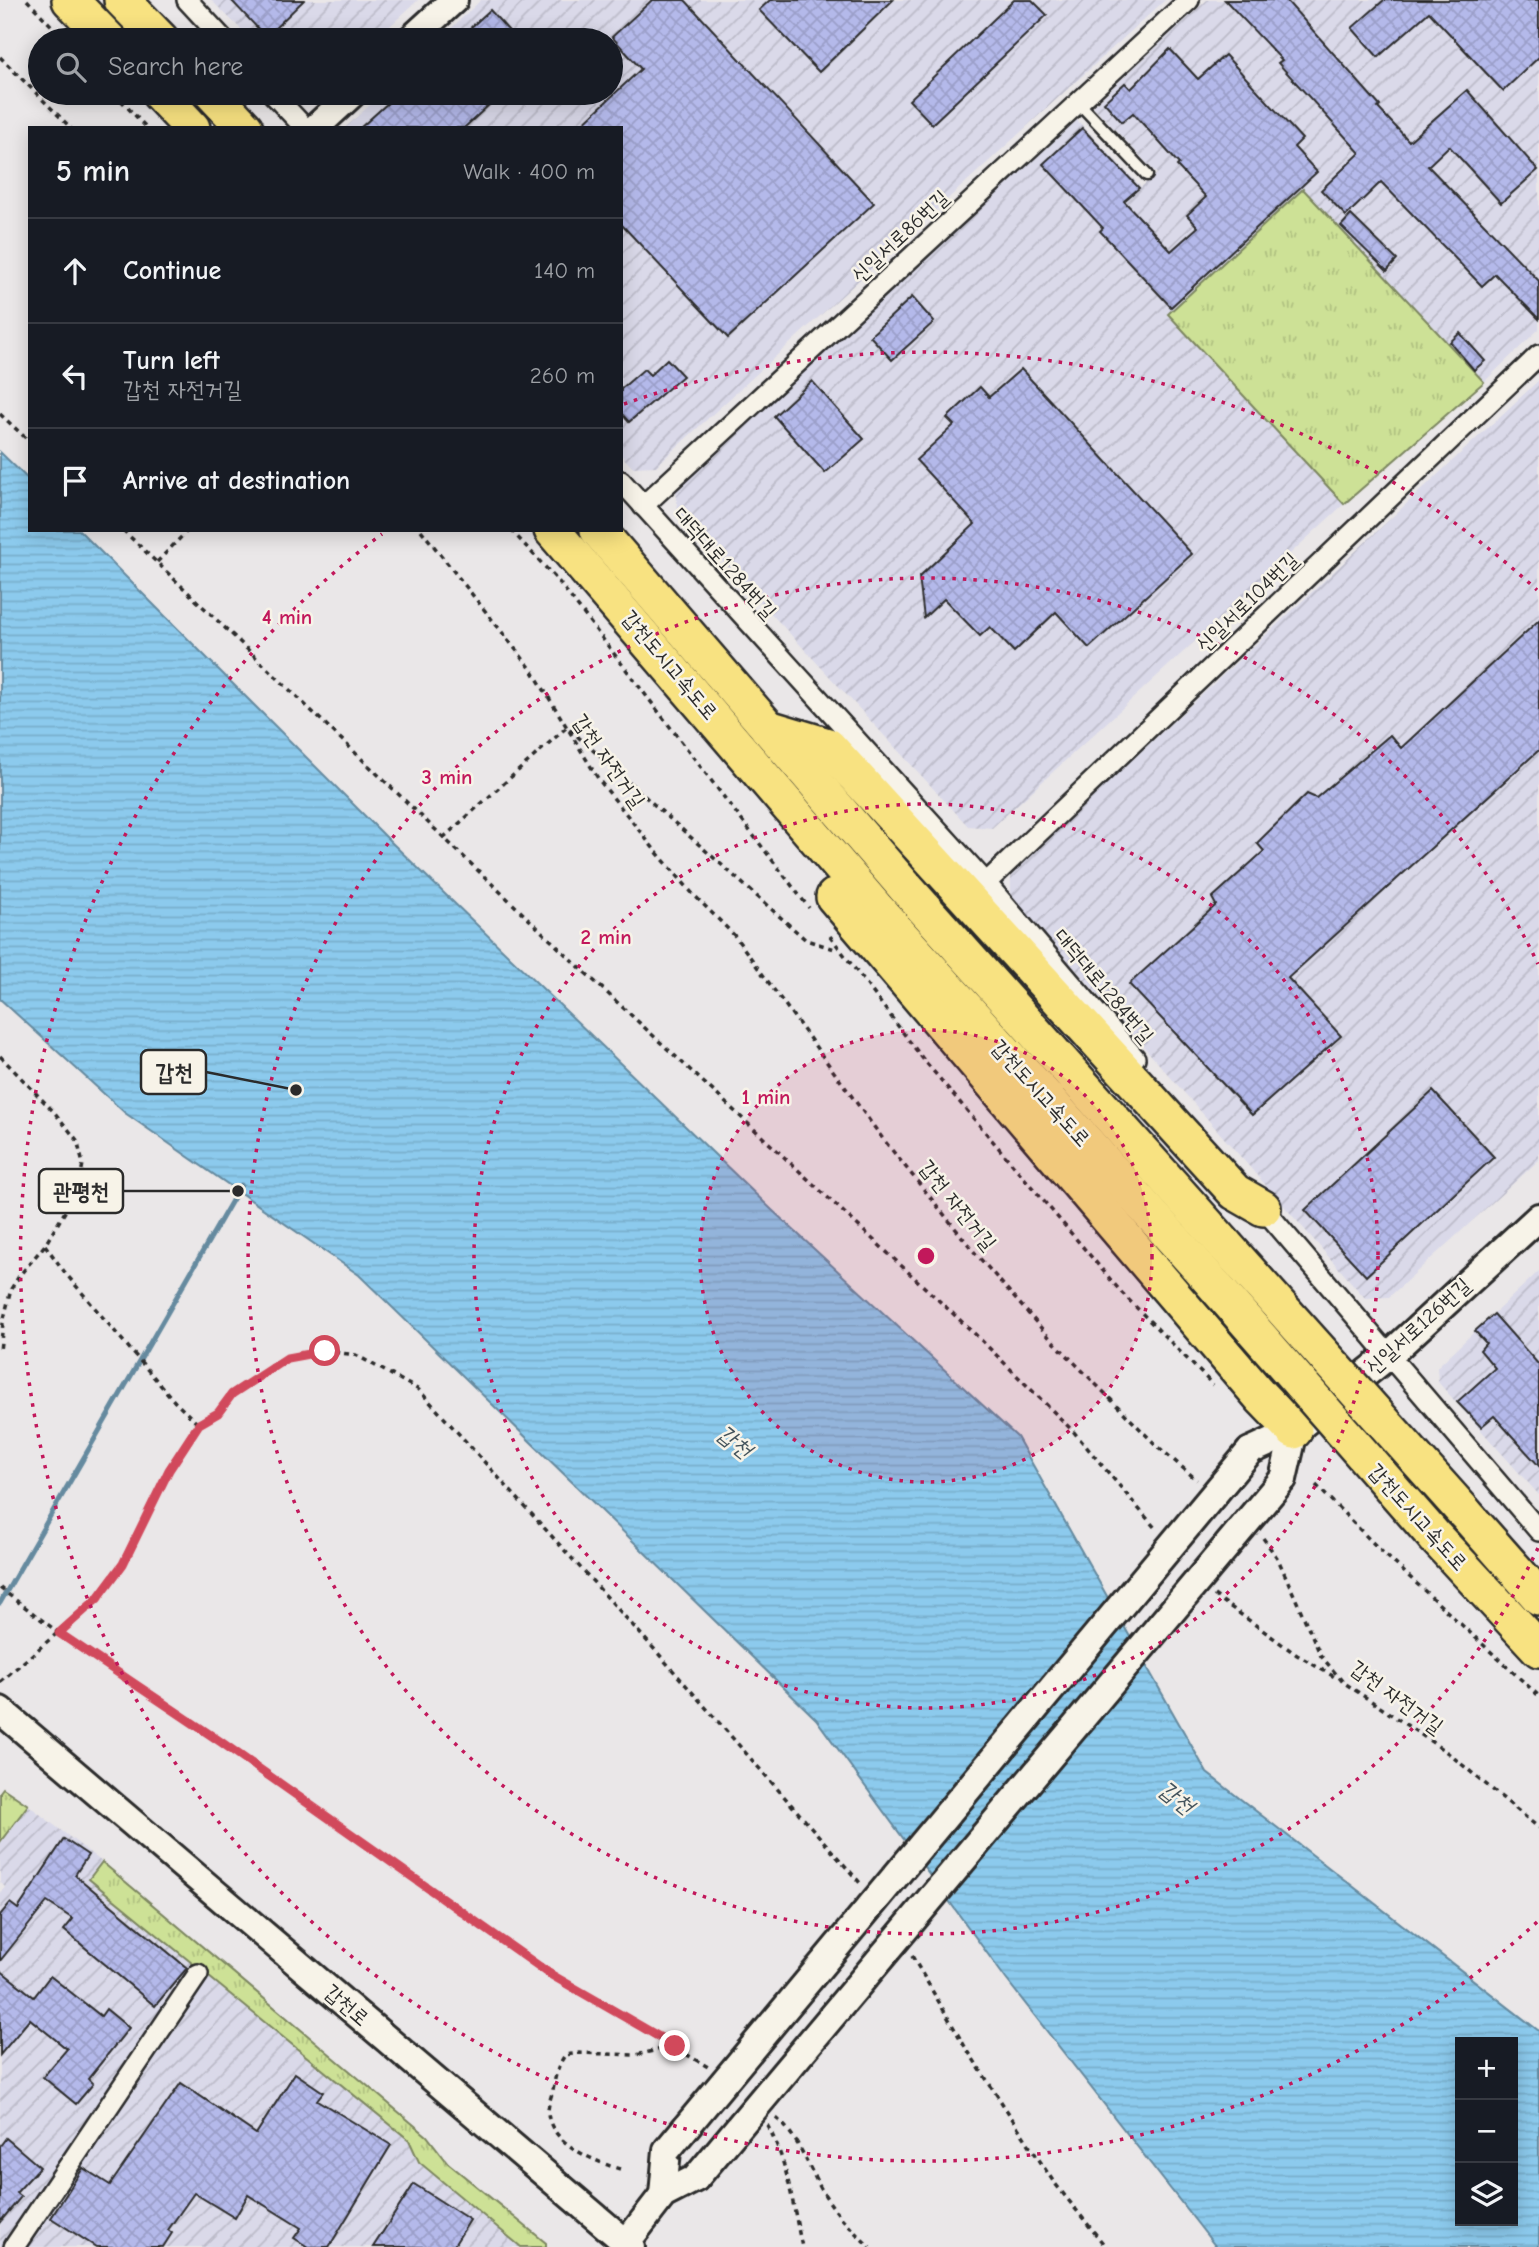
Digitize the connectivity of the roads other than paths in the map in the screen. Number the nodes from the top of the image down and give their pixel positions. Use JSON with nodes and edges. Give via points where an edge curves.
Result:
{"nodes":[{"id":1,"x":70,"y":0,"type":"edge"},
{"id":2,"x":122,"y":0,"type":"edge"},
{"id":3,"x":187,"y":0,"type":"edge"},
{"id":4,"x":454,"y":0,"type":"edge"},
{"id":5,"x":1189,"y":0,"type":"edge"},
{"id":6,"x":97,"y":28,"type":"edge"},
{"id":7,"x":149,"y":28,"type":"edge"},
{"id":8,"x":213,"y":28,"type":"edge"},
{"id":9,"x":423,"y":28,"type":"edge"},
{"id":10,"x":1078,"y":102,"type":"junction"},
{"id":11,"x":170,"y":105,"type":"edge"},
{"id":12,"x":223,"y":105,"type":"edge"},
{"id":13,"x":283,"y":105,"type":"edge"},
{"id":14,"x":340,"y":105,"type":"edge"},
{"id":15,"x":190,"y":126,"type":"edge"},
{"id":16,"x":243,"y":126,"type":"edge"},
{"id":17,"x":303,"y":126,"type":"edge"},
{"id":18,"x":317,"y":126,"type":"edge"},
{"id":19,"x":1147,"y":175,"type":"dead end"},
{"id":20,"x":1539,"y":355,"type":"edge"},
{"id":21,"x":623,"y":483,"type":"edge"},
{"id":22,"x":643,"y":506,"type":"junction"},
{"id":23,"x":554,"y":532,"type":"edge"},
{"id":24,"x":600,"y":532,"type":"edge"},
{"id":25,"x":768,"y":728,"type":"junction"},
{"id":26,"x":761,"y":774,"type":"junction"},
{"id":27,"x":986,"y":883,"type":"junction"},
{"id":28,"x":1263,"y":1208,"type":"junction"},
{"id":29,"x":1539,"y":1217,"type":"edge"},
{"id":30,"x":1214,"y":1258,"type":"junction"},
{"id":31,"x":1388,"y":1356,"type":"junction"},
{"id":32,"x":1294,"y":1431,"type":"junction"},
{"id":33,"x":1539,"y":1531,"type":"edge"},
{"id":34,"x":1539,"y":1597,"type":"edge"},
{"id":35,"x":1539,"y":1649,"type":"edge"},
{"id":36,"x":0,"y":1710,"type":"edge"},
{"id":37,"x":198,"y":1974,"type":"dead end"},
{"id":38,"x":663,"y":2195,"type":"junction"},
{"id":39,"x":626,"y":2245,"type":"edge"},
{"id":40,"x":15,"y":2247,"type":"edge"}],
"edges":[{"from":1,"to":6,"type":"highway"},
{"from":2,"to":7,"type":"highway"},
{"from":3,"to":8,"type":"street"},
{"from":4,"to":9,"type":"street"},
{"from":5,"to":10,"type":"street","name":"신일서로86번길"},
{"from":10,"to":19,"type":"lane"},
{"from":10,"to":22,"type":"street","name":"신일서로86번길"},
{"from":11,"to":15,"type":"highway"},
{"from":12,"to":16,"type":"highway"},
{"from":13,"to":17,"type":"street"},
{"from":14,"to":18,"type":"street"},
{"from":20,"to":27,"type":"street","name":"신일서로104번길"},
{"from":21,"to":22,"type":"street","name":"대덕대로1284번길"},
{"from":22,"to":27,"type":"street","name":"대덕대로1284번길"},
{"from":23,"to":26,"type":"highway","name":"갑천도시고속도로"},
{"from":24,"to":25,"type":"highway","name":"갑천도시고속도로"},
{"from":25,"to":28,"type":"highway","via":[[828,746],[1235,1192]]},
{"from":25,"to":30,"type":"highway","name":"갑천도시고속도로"},
{"from":26,"to":30,"type":"highway","name":"갑천도시고속도로","via":[[884,917]]},
{"from":26,"to":32,"type":"highway","via":[[831,894]]},
{"from":27,"to":28,"type":"street","name":"대덕대로1284번길"},
{"from":28,"to":31,"type":"street","name":"대덕대로1284번길"},
{"from":29,"to":31,"type":"street","name":"신일서로126번길"},
{"from":30,"to":34,"type":"highway","name":"갑천도시고속도로","bridge":true,"via":[[1464,1512]]},
{"from":30,"to":35,"type":"highway","name":"갑천도시고속도로","bridge":true,"via":[[1435,1537]]},
{"from":31,"to":32,"type":"street","name":"신일서로126번길"},
{"from":31,"to":33,"type":"street","name":"대덕대로1284번길"},
{"from":32,"to":38,"type":"street","bridge":true,"via":[[1283,1479],[696,2178]]},
{"from":32,"to":38,"type":"street","name":"신일서로126번길","bridge":true,"via":[[1250,1451],[667,2150]]},
{"from":36,"to":39,"type":"street","name":"갑천로"},
{"from":37,"to":40,"type":"street"},
{"from":38,"to":39,"type":"street"}]}
